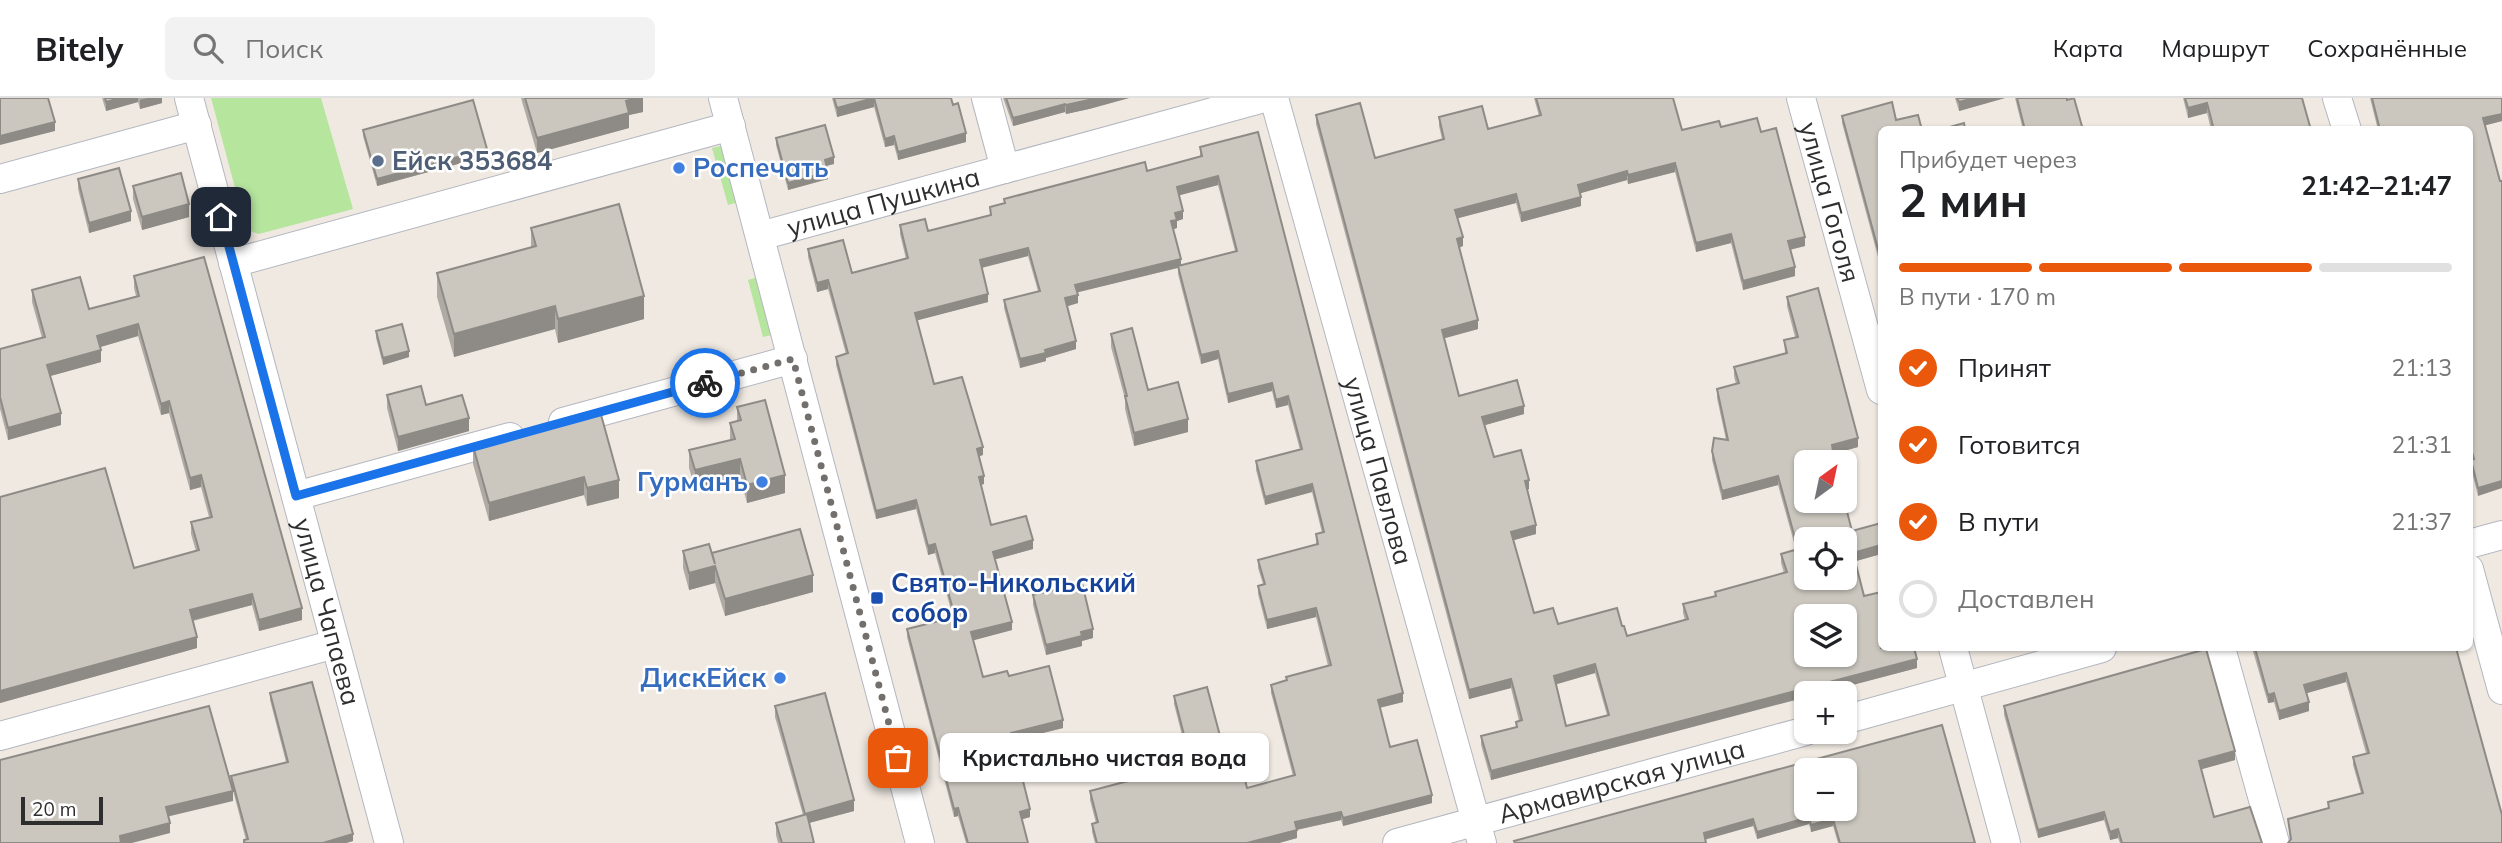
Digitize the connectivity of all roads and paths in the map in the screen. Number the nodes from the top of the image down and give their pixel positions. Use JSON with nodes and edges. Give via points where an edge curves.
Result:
{"nodes":[{"id":1,"x":189,"y":98,"type":"edge"},
{"id":2,"x":723,"y":98,"type":"edge"},
{"id":3,"x":986,"y":98,"type":"edge"},
{"id":4,"x":1264,"y":98,"type":"edge"},
{"id":5,"x":1274,"y":98,"type":"edge"},
{"id":6,"x":1801,"y":98,"type":"edge"},
{"id":7,"x":2337,"y":98,"type":"edge"},
{"id":8,"x":197,"y":125,"type":"junction"},
{"id":9,"x":730,"y":126,"type":"junction"},
{"id":10,"x":2346,"y":126,"type":"edge"},
{"id":11,"x":1005,"y":169,"type":"junction"},
{"id":12,"x":0,"y":179,"type":"edge"},
{"id":13,"x":760,"y":236,"type":"junction"},
{"id":14,"x":233,"y":263,"type":"junction"},
{"id":15,"x":793,"y":359,"type":"junction"},
{"id":16,"x":1878,"y":379,"type":"edge"},
{"id":17,"x":296,"y":496,"type":"junction"},
{"id":18,"x":2502,"y":535,"type":"edge"},
{"id":19,"x":2473,"y":543,"type":"edge"},
{"id":20,"x":2473,"y":584,"type":"edge"},
{"id":21,"x":335,"y":644,"type":"junction"},
{"id":22,"x":1953,"y":651,"type":"edge"},
{"id":23,"x":2091,"y":651,"type":"edge"},
{"id":24,"x":2222,"y":651,"type":"edge"},
{"id":25,"x":1963,"y":687,"type":"junction"},
{"id":26,"x":2502,"y":690,"type":"edge"},
{"id":27,"x":1857,"y":716,"type":"edge"},
{"id":28,"x":1794,"y":735,"type":"edge"},
{"id":29,"x":0,"y":736,"type":"edge"},
{"id":30,"x":1479,"y":832,"type":"edge"},
{"id":31,"x":389,"y":843,"type":"edge"},
{"id":32,"x":920,"y":843,"type":"edge"},
{"id":33,"x":1397,"y":843,"type":"edge"},
{"id":34,"x":2006,"y":843,"type":"edge"},
{"id":35,"x":2275,"y":843,"type":"edge"}],
"edges":[{"from":1,"to":8,"type":"street","name":"улица Чапаева"},
{"from":2,"to":9,"type":"street"},
{"from":3,"to":11,"type":"street","name":"улица Пушкина"},
{"from":4,"to":11,"type":"street","name":"улица Пушкина"},
{"from":5,"to":30,"type":"street","name":"улица Павлова"},
{"from":6,"to":16,"type":"street","name":"улица Гоголя"},
{"from":7,"to":10,"type":"street"},
{"from":8,"to":12,"type":"street"},
{"from":8,"to":14,"type":"street","name":"улица Чапаева"},
{"from":9,"to":13,"type":"street"},
{"from":9,"to":14,"type":"street"},
{"from":11,"to":13,"type":"street","name":"улица Пушкина"},
{"from":13,"to":15,"type":"street"},
{"from":14,"to":17,"type":"street","name":"улица Чапаева"},
{"from":15,"to":17,"type":"street"},
{"from":15,"to":32,"type":"street"},
{"from":17,"to":21,"type":"street","name":"улица Чапаева"},
{"from":18,"to":19,"type":"street"},
{"from":20,"to":26,"type":"street"},
{"from":21,"to":29,"type":"street"},
{"from":21,"to":31,"type":"street","name":"улица Чапаева"},
{"from":22,"to":25,"type":"street"},
{"from":23,"to":25,"type":"street"},
{"from":24,"to":35,"type":"street"},
{"from":25,"to":27,"type":"street"},
{"from":25,"to":34,"type":"street"},
{"from":28,"to":30,"type":"street","name":"Армавирская улица"},
{"from":30,"to":33,"type":"street","name":"Армавирская улица"}]}
